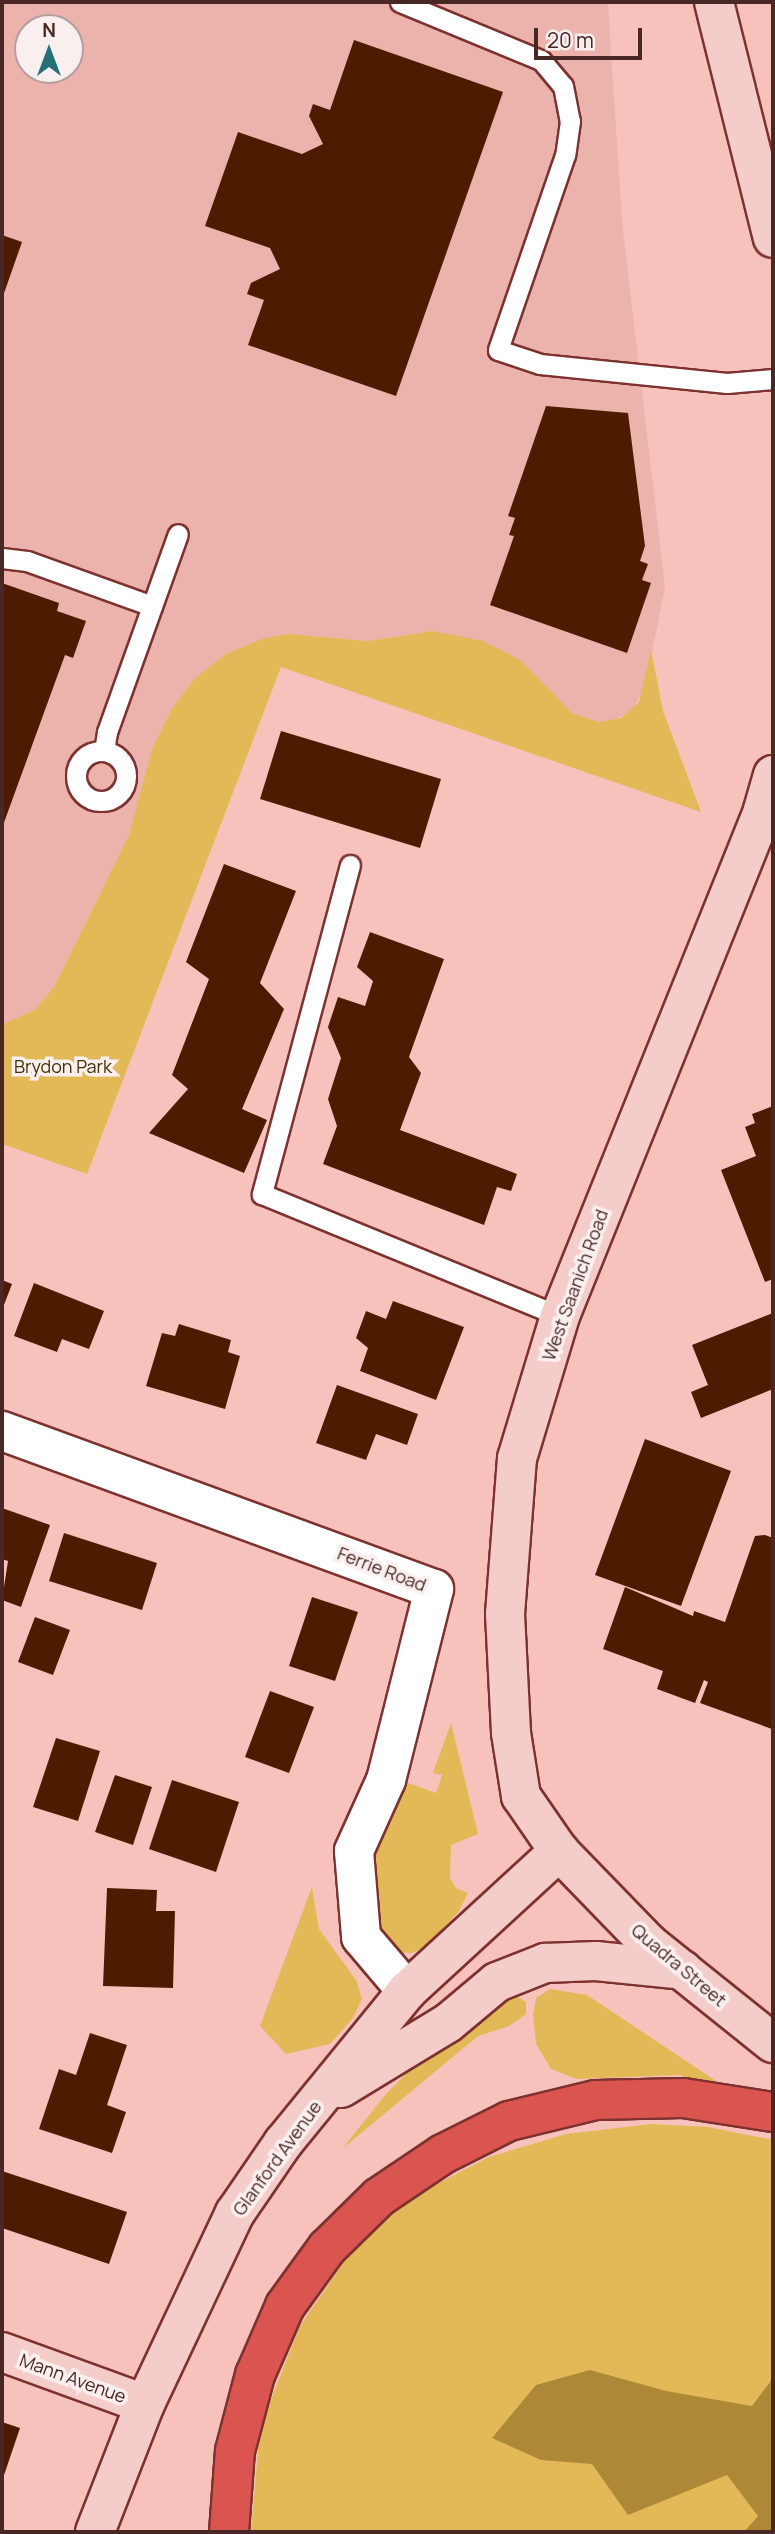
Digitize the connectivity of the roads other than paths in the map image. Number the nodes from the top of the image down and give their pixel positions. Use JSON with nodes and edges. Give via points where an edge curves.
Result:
{"nodes":[{"id":1,"x":400,"y":2,"type":"edge"},
{"id":2,"x":714,"y":2,"type":"edge"},
{"id":3,"x":773,"y":239,"type":"edge"},
{"id":4,"x":773,"y":379,"type":"edge"},
{"id":5,"x":178,"y":534,"type":"dead end"},
{"id":6,"x":2,"y":558,"type":"edge"},
{"id":7,"x":152,"y":606,"type":"junction"},
{"id":8,"x":104,"y":751,"type":"dead end"},
{"id":9,"x":773,"y":775,"type":"edge"},
{"id":10,"x":350,"y":865,"type":"dead end"},
{"id":11,"x":560,"y":1316,"type":"junction"},
{"id":12,"x":2,"y":1431,"type":"edge"},
{"id":13,"x":559,"y":1851,"type":"junction"},
{"id":14,"x":683,"y":1970,"type":"junction"},
{"id":15,"x":407,"y":1991,"type":"junction"},
{"id":16,"x":773,"y":2043,"type":"edge"},
{"id":17,"x":316,"y":2104,"type":"junction"},
{"id":18,"x":773,"y":2112,"type":"edge"},
{"id":19,"x":2,"y":2352,"type":"edge"},
{"id":20,"x":145,"y":2404,"type":"junction"},
{"id":21,"x":95,"y":2532,"type":"edge"},
{"id":22,"x":229,"y":2532,"type":"edge"}],
"edges":[{"from":1,"to":4,"type":"lane","via":[[541,60],[564,86],[570,121],[565,155],[498,349],[540,364],[727,383]]},
{"from":2,"to":3,"type":"main road"},
{"from":5,"to":7,"type":"lane"},
{"from":6,"to":7,"type":"lane","via":[[27,561]]},
{"from":7,"to":8,"type":"lane"},
{"from":9,"to":11,"type":"main road","name":"West Saanich Road","via":[[763,811]]},
{"from":10,"to":11,"type":"lane","via":[[262,1194]]},
{"from":11,"to":13,"type":"main road","name":"West Saanich Road","via":[[517,1458],[506,1614],[511,1733],[522,1796]]},
{"from":12,"to":15,"type":"street","name":"Ferrie Road","via":[[434,1589],[386,1780],[354,1851],[361,1937]]},
{"from":13,"to":14,"type":"main road","name":"Quadra Street","via":[[648,1943]]},
{"from":13,"to":15,"type":"main road","name":"Glanford Avenue"},
{"from":14,"to":16,"type":"main road","name":"Quadra Street"},
{"from":14,"to":17,"type":"main road","via":[[596,1961],[545,1963],[498,1982],[448,2023]]},
{"from":15,"to":17,"type":"main road","name":"Glanford Avenue"},
{"from":17,"to":20,"type":"main road","name":"Glanford Avenue","via":[[235,2213]]},
{"from":18,"to":22,"type":"highway","via":[[683,2098],[596,2100],[509,2121],[443,2154],[379,2197],[327,2248],[285,2306],[255,2375],[235,2451]]},
{"from":19,"to":20,"type":"main road","name":"Mann Avenue"},
{"from":20,"to":21,"type":"main road","name":"Glanford Avenue"}]}
